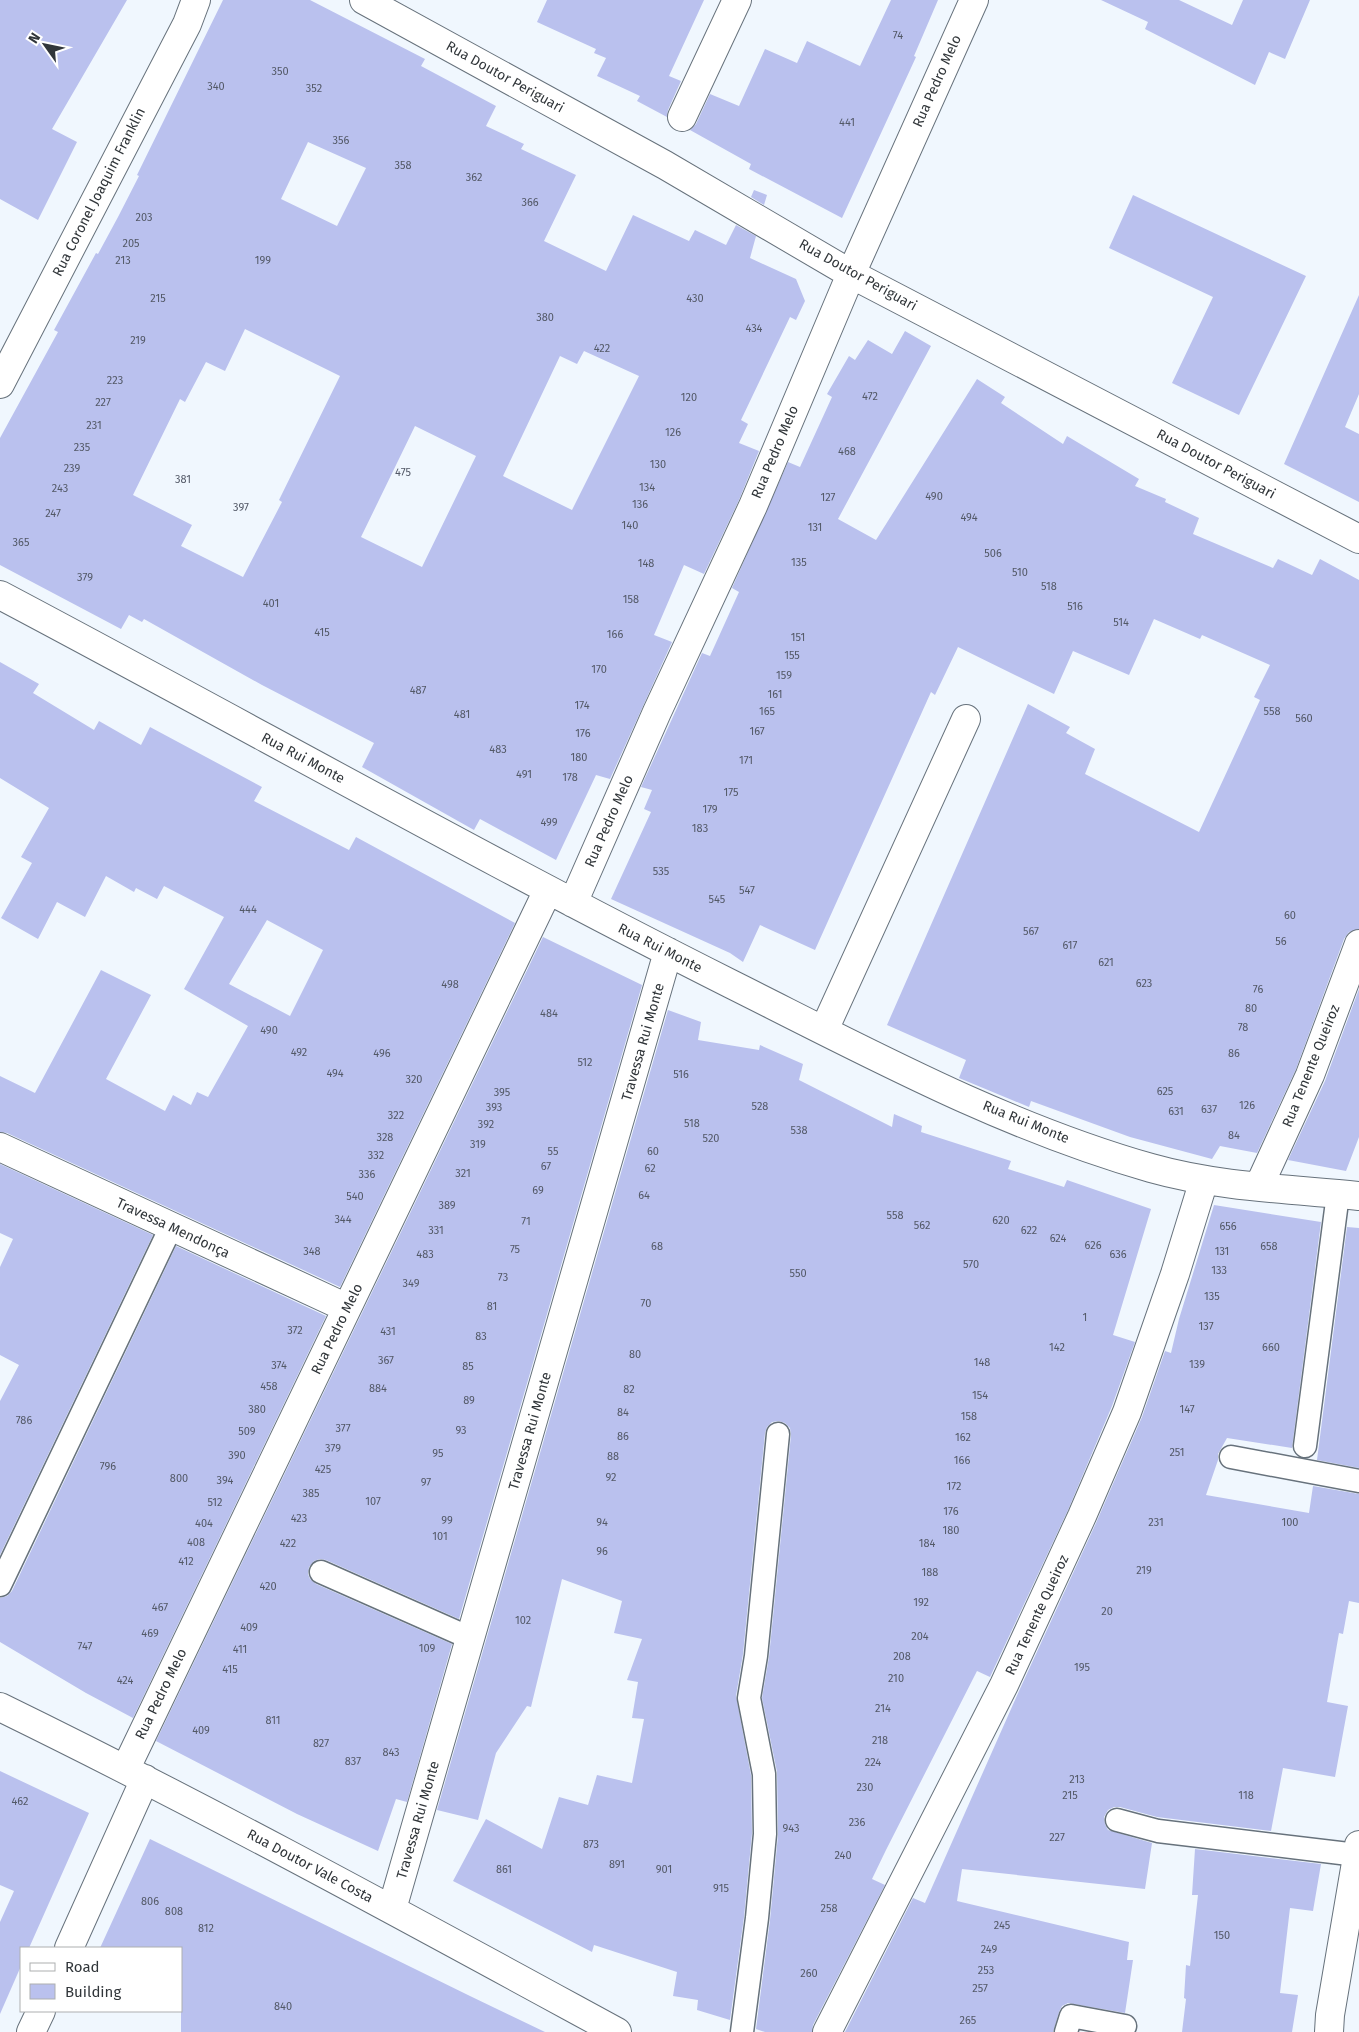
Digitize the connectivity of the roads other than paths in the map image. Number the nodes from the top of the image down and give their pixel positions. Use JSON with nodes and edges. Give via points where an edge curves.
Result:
{"nodes":[{"id":1,"x":196,"y":0,"type":"edge"},
{"id":2,"x":364,"y":0,"type":"edge"},
{"id":3,"x":737,"y":0,"type":"edge"},
{"id":4,"x":974,"y":0,"type":"edge"},
{"id":5,"x":682,"y":116,"type":"dead end"},
{"id":6,"x":851,"y":274,"type":"junction"},
{"id":7,"x":0,"y":384,"type":"edge"},
{"id":8,"x":1359,"y":539,"type":"edge"},
{"id":9,"x":0,"y":595,"type":"edge"},
{"id":10,"x":966,"y":719,"type":"dead end"},
{"id":11,"x":548,"y":890,"type":"junction"},
{"id":12,"x":573,"y":903,"type":"junction"},
{"id":13,"x":1359,"y":944,"type":"edge"},
{"id":14,"x":668,"y":952,"type":"junction"},
{"id":15,"x":824,"y":1030,"type":"junction"},
{"id":16,"x":0,"y":1147,"type":"edge"},
{"id":17,"x":1204,"y":1180,"type":"junction"},
{"id":18,"x":1259,"y":1186,"type":"junction"},
{"id":19,"x":1349,"y":1195,"type":"edge"},
{"id":20,"x":171,"y":1226,"type":"junction"},
{"id":21,"x":347,"y":1308,"type":"junction"},
{"id":22,"x":778,"y":1434,"type":"dead end"},
{"id":23,"x":1305,"y":1446,"type":"dead end"},
{"id":24,"x":1231,"y":1457,"type":"dead end"},
{"id":25,"x":1359,"y":1481,"type":"edge"},
{"id":26,"x":321,"y":1572,"type":"dead end"},
{"id":27,"x":0,"y":1585,"type":"edge"},
{"id":28,"x":470,"y":1638,"type":"junction"},
{"id":29,"x":0,"y":1707,"type":"edge"},
{"id":30,"x":135,"y":1774,"type":"junction"},
{"id":31,"x":1117,"y":1820,"type":"dead end"},
{"id":32,"x":1358,"y":1850,"type":"edge"},
{"id":33,"x":392,"y":1909,"type":"junction"},
{"id":34,"x":69,"y":1947,"type":"edge"},
{"id":35,"x":41,"y":2012,"type":"edge"},
{"id":36,"x":1125,"y":2026,"type":"dead end"},
{"id":37,"x":31,"y":2032,"type":"edge"},
{"id":38,"x":617,"y":2032,"type":"edge"},
{"id":39,"x":742,"y":2032,"type":"edge"},
{"id":40,"x":827,"y":2032,"type":"edge"},
{"id":41,"x":1066,"y":2032,"type":"edge"},
{"id":42,"x":1329,"y":2032,"type":"edge"}],
"edges":[{"from":1,"to":7,"type":"street","name":"Rua Coronel Joaquim Franklin","via":[[187,24]]},
{"from":2,"to":6,"type":"street","name":"Rua Doutor Periguari","via":[[665,165]]},
{"from":3,"to":5,"type":"street"},
{"from":4,"to":6,"type":"street","name":"Rua Pedro Melo"},
{"from":6,"to":8,"type":"street","name":"Rua Doutor Periguari"},
{"from":6,"to":12,"type":"street","name":"Rua Pedro Melo","via":[[753,506]]},
{"from":9,"to":11,"type":"street","name":"Rua Rui Monte"},
{"from":10,"to":15,"type":"street"},
{"from":11,"to":12,"type":"street","name":"Rua Rui Monte"},
{"from":11,"to":21,"type":"street","name":"Rua Pedro Melo"},
{"from":12,"to":14,"type":"street","name":"Rua Rui Monte"},
{"from":13,"to":18,"type":"street","name":"Rua Tenente Queiroz","via":[[1310,1076]]},
{"from":14,"to":15,"type":"street","name":"Rua Rui Monte"},
{"from":14,"to":28,"type":"street","name":"Travessa Rui Monte"},
{"from":15,"to":17,"type":"street","name":"Rua Rui Monte","via":[[898,1068],[1008,1116],[1151,1168]]},
{"from":16,"to":20,"type":"street","name":"Travessa Mendonça"},
{"from":17,"to":18,"type":"street","name":"Rua Rui Monte"},
{"from":17,"to":40,"type":"street","name":"Rua Tenente Queiroz","via":[[1127,1412],[1082,1516],[1004,1685]]},
{"from":18,"to":19,"type":"street","name":"Rua Rui Monte"},
{"from":19,"to":23,"type":"lane"},
{"from":20,"to":21,"type":"street","name":"Travessa Mendonça"},
{"from":20,"to":27,"type":"lane"},
{"from":21,"to":30,"type":"street","name":"Rua Pedro Melo"},
{"from":22,"to":39,"type":"lane","via":[[750,1698],[764,1774],[765,1834]]},
{"from":24,"to":25,"type":"lane"},
{"from":26,"to":28,"type":"lane"},
{"from":28,"to":33,"type":"street","name":"Travessa Rui Monte"},
{"from":29,"to":30,"type":"street","name":"Rua Doutor Vale Costa"},
{"from":30,"to":33,"type":"street","name":"Rua Doutor Vale Costa"},
{"from":30,"to":34,"type":"street","name":"Rua Pedro Melo"},
{"from":31,"to":32,"type":"lane","via":[[1158,1830]]},
{"from":32,"to":42,"type":"street"},
{"from":33,"to":38,"type":"street","name":"Rua Doutor Vale Costa"},
{"from":35,"to":37,"type":"street"},
{"from":36,"to":41,"type":"lane","via":[[1071,2016]]}]}
